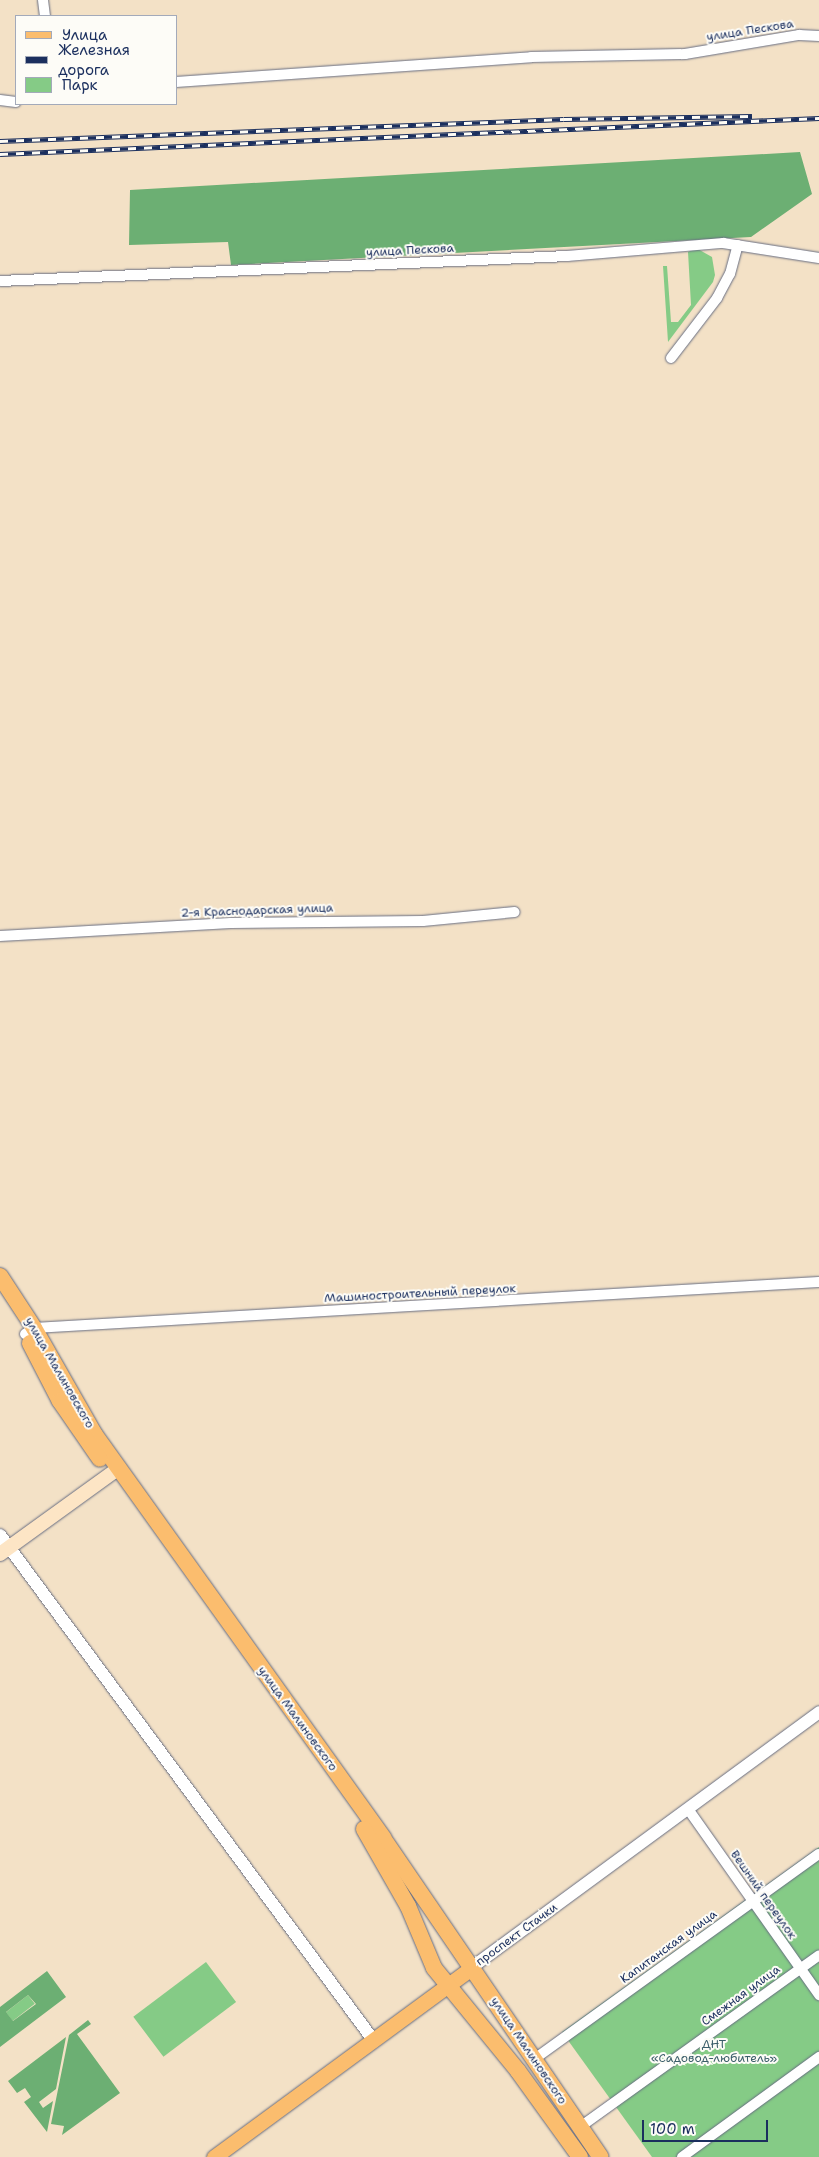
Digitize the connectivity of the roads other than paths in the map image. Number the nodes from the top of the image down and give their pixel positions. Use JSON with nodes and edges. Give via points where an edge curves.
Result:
{"nodes":[{"id":1,"x":43,"y":0,"type":"edge"},
{"id":2,"x":45,"y":15,"type":"edge"},
{"id":3,"x":819,"y":36,"type":"edge"},
{"id":4,"x":178,"y":82,"type":"edge"},
{"id":5,"x":0,"y":100,"type":"edge"},
{"id":6,"x":15,"y":102,"type":"edge"},
{"id":7,"x":738,"y":245,"type":"junction"},
{"id":8,"x":819,"y":258,"type":"edge"},
{"id":9,"x":0,"y":281,"type":"edge"},
{"id":10,"x":671,"y":358,"type":"dead end"},
{"id":11,"x":515,"y":912,"type":"dead end"},
{"id":12,"x":0,"y":936,"type":"edge"},
{"id":13,"x":0,"y":1276,"type":"edge"},
{"id":14,"x":819,"y":1282,"type":"edge"},
{"id":15,"x":0,"y":1295,"type":"edge"},
{"id":16,"x":30,"y":1331,"type":"junction"},
{"id":17,"x":114,"y":1471,"type":"junction"},
{"id":18,"x":0,"y":1535,"type":"edge"},
{"id":19,"x":5,"y":1551,"type":"edge"},
{"id":20,"x":819,"y":1712,"type":"edge"},
{"id":21,"x":688,"y":1809,"type":"junction"},
{"id":22,"x":819,"y":1854,"type":"edge"},
{"id":23,"x":752,"y":1902,"type":"junction"},
{"id":24,"x":819,"y":1955,"type":"edge"},
{"id":25,"x":471,"y":1968,"type":"junction"},
{"id":26,"x":800,"y":1969,"type":"junction"},
{"id":27,"x":445,"y":1986,"type":"junction"},
{"id":28,"x":819,"y":1996,"type":"edge"},
{"id":29,"x":374,"y":2041,"type":"junction"},
{"id":30,"x":819,"y":2057,"type":"edge"},
{"id":31,"x":533,"y":2060,"type":"junction"},
{"id":32,"x":580,"y":2127,"type":"junction"},
{"id":33,"x":214,"y":2157,"type":"edge"},
{"id":34,"x":580,"y":2157,"type":"edge"},
{"id":35,"x":601,"y":2157,"type":"edge"},
{"id":36,"x":682,"y":2157,"type":"edge"}],
"edges":[{"from":1,"to":2,"type":"street"},
{"from":3,"to":4,"type":"street","name":"улица Пескова","via":[[799,36],[685,54],[530,57]]},
{"from":5,"to":6,"type":"street"},
{"from":7,"to":8,"type":"street","name":"улица Пескова"},
{"from":7,"to":9,"type":"street","name":"улица Пескова","via":[[723,242],[567,256]]},
{"from":7,"to":10,"type":"street","via":[[730,274],[717,298]]},
{"from":11,"to":12,"type":"street","name":"2-я Краснодарская улица","via":[[423,921],[231,924]]},
{"from":13,"to":16,"type":"highway","name":"улица Малиновского"},
{"from":14,"to":16,"type":"street","name":"Машиностроительный переулок"},
{"from":15,"to":16,"type":"highway","name":"улица Малиновского"},
{"from":16,"to":17,"type":"highway","name":"улица Малиновского","via":[[60,1402]]},
{"from":17,"to":19,"type":"main road"},
{"from":17,"to":25,"type":"highway","name":"улица Малиновского","via":[[383,1838]]},
{"from":17,"to":27,"type":"highway","name":"улица Малиновского","via":[[374,1844],[408,1906]]},
{"from":18,"to":19,"type":"street"},
{"from":19,"to":29,"type":"street"},
{"from":20,"to":21,"type":"street","name":"проспект Стачки"},
{"from":21,"to":23,"type":"street","name":"Вешний переулок"},
{"from":21,"to":25,"type":"street","name":"проспект Стачки"},
{"from":22,"to":23,"type":"street","name":"Капитанская улица"},
{"from":23,"to":26,"type":"street","name":"Вешний переулок"},
{"from":23,"to":31,"type":"street","name":"Капитанская улица"},
{"from":24,"to":26,"type":"street","name":"Смежная улица"},
{"from":25,"to":27,"type":"main road","name":"проспект Стачки"},
{"from":25,"to":31,"type":"highway","name":"улица Малиновского"},
{"from":26,"to":28,"type":"street","name":"Вешний переулок"},
{"from":26,"to":32,"type":"street","name":"Смежная улица"},
{"from":27,"to":29,"type":"main road","name":"проспект Стачки"},
{"from":27,"to":34,"type":"highway","name":"улица Малиновского","via":[[478,2020]]},
{"from":29,"to":33,"type":"main road","name":"проспект Стачки"},
{"from":30,"to":36,"type":"street"},
{"from":31,"to":32,"type":"highway","name":"улица Малиновского"},
{"from":32,"to":35,"type":"highway","name":"улица Малиновского"}]}
